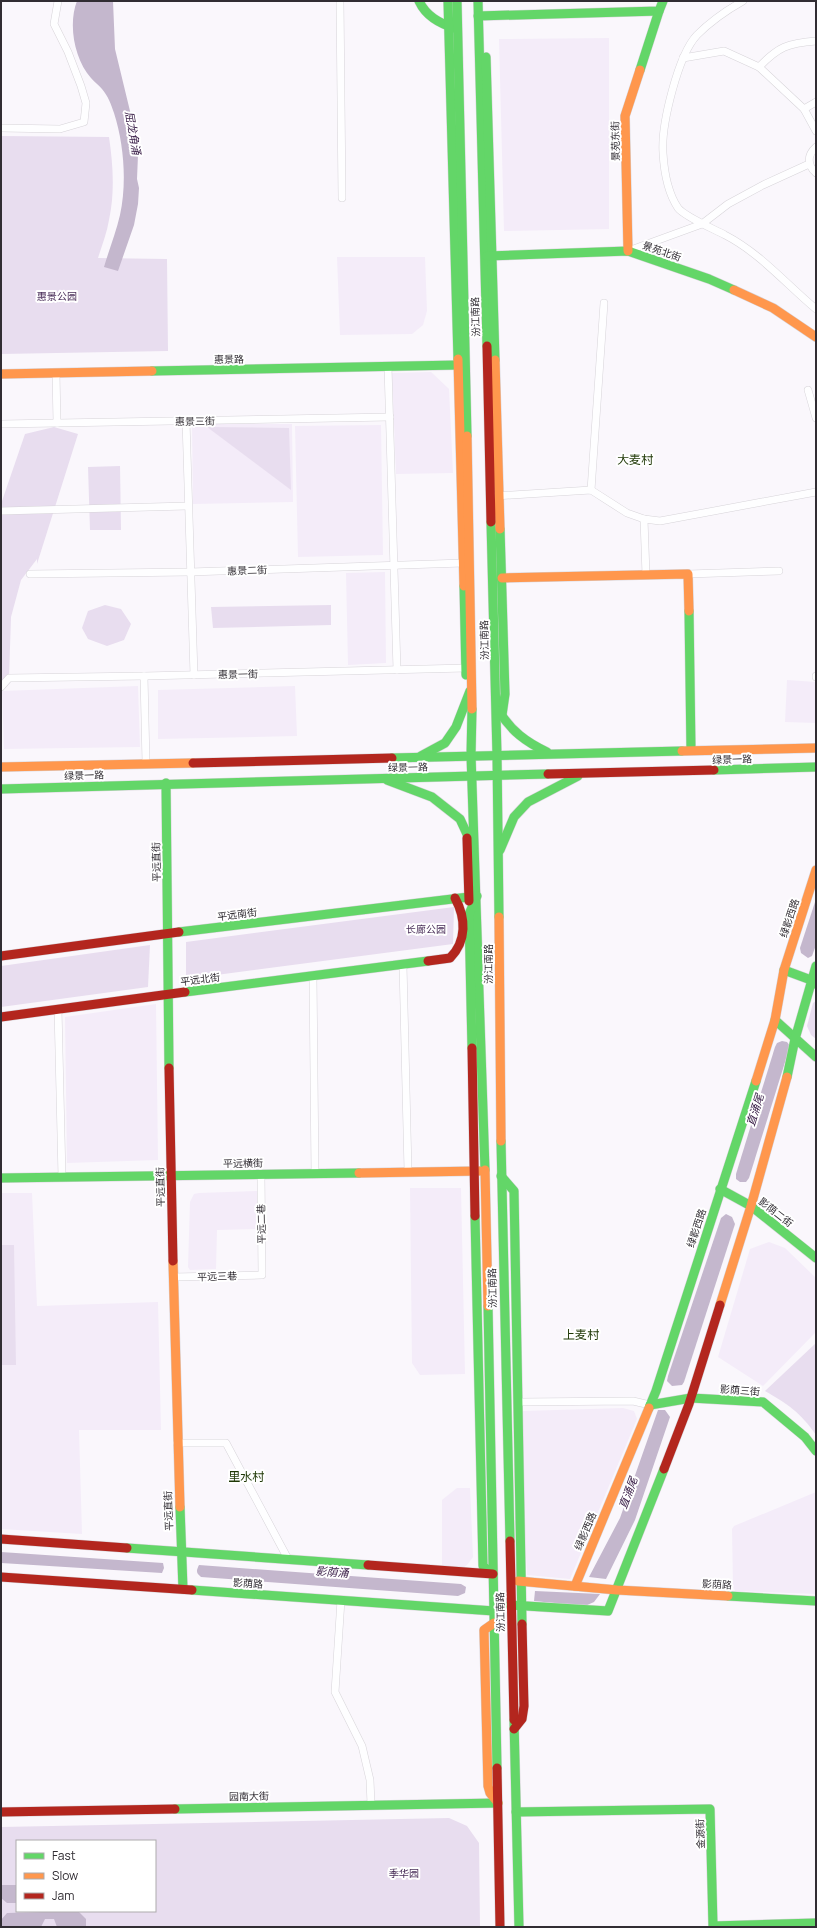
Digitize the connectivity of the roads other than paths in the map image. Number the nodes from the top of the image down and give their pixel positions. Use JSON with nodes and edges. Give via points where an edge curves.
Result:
{"nodes":[{"id":1,"x":58,"y":1,"type":"edge"},
{"id":2,"x":340,"y":1,"type":"edge"},
{"id":3,"x":419,"y":1,"type":"edge"},
{"id":4,"x":448,"y":1,"type":"edge"},
{"id":5,"x":457,"y":1,"type":"edge"},
{"id":6,"x":478,"y":1,"type":"edge"},
{"id":7,"x":663,"y":1,"type":"edge"},
{"id":8,"x":743,"y":1,"type":"edge"},
{"id":9,"x":659,"y":11,"type":"junction"},
{"id":10,"x":478,"y":16,"type":"junction"},
{"id":11,"x":453,"y":28,"type":"junction"},
{"id":12,"x":816,"y":41,"type":"edge"},
{"id":13,"x":683,"y":58,"type":"junction"},
{"id":14,"x":759,"y":67,"type":"junction"},
{"id":15,"x":816,"y":102,"type":"edge"},
{"id":16,"x":804,"y":109,"type":"junction"},
{"id":17,"x":1,"y":128,"type":"edge"},
{"id":18,"x":816,"y":131,"type":"edge"},
{"id":19,"x":816,"y":147,"type":"edge"},
{"id":20,"x":809,"y":164,"type":"junction"},
{"id":21,"x":816,"y":173,"type":"edge"},
{"id":22,"x":342,"y":198,"type":"dead end"},
{"id":23,"x":702,"y":224,"type":"junction"},
{"id":24,"x":628,"y":252,"type":"junction"},
{"id":25,"x":488,"y":256,"type":"junction"},
{"id":26,"x":604,"y":303,"type":"dead end"},
{"id":27,"x":816,"y":309,"type":"edge"},
{"id":28,"x":816,"y":337,"type":"edge"},
{"id":29,"x":458,"y":365,"type":"junction"},
{"id":30,"x":388,"y":367,"type":"junction"},
{"id":31,"x":56,"y":373,"type":"junction"},
{"id":32,"x":1,"y":374,"type":"edge"},
{"id":33,"x":808,"y":390,"type":"dead end"},
{"id":34,"x":390,"y":417,"type":"junction"},
{"id":35,"x":816,"y":418,"type":"edge"},
{"id":36,"x":186,"y":421,"type":"junction"},
{"id":37,"x":57,"y":423,"type":"junction"},
{"id":38,"x":1,"y":424,"type":"edge"},
{"id":39,"x":591,"y":490,"type":"junction"},
{"id":40,"x":816,"y":492,"type":"edge"},
{"id":41,"x":495,"y":496,"type":"junction"},
{"id":42,"x":187,"y":506,"type":"junction"},
{"id":43,"x":465,"y":509,"type":"junction"},
{"id":44,"x":1,"y":511,"type":"edge"},
{"id":45,"x":644,"y":519,"type":"junction"},
{"id":46,"x":463,"y":563,"type":"junction"},
{"id":47,"x":394,"y":565,"type":"junction"},
{"id":48,"x":779,"y":571,"type":"dead end"},
{"id":49,"x":190,"y":572,"type":"junction"},
{"id":50,"x":30,"y":574,"type":"dead end"},
{"id":51,"x":688,"y":574,"type":"junction"},
{"id":52,"x":646,"y":575,"type":"junction"},
{"id":53,"x":502,"y":578,"type":"junction"},
{"id":54,"x":466,"y":668,"type":"junction"},
{"id":55,"x":397,"y":670,"type":"junction"},
{"id":56,"x":194,"y":675,"type":"junction"},
{"id":57,"x":144,"y":676,"type":"junction"},
{"id":58,"x":472,"y":684,"type":"junction"},
{"id":59,"x":1,"y":687,"type":"edge"},
{"id":60,"x":467,"y":699,"type":"junction"},
{"id":61,"x":496,"y":706,"type":"junction"},
{"id":62,"x":502,"y":716,"type":"junction"},
{"id":63,"x":816,"y":748,"type":"edge"},
{"id":64,"x":691,"y":750,"type":"junction"},
{"id":65,"x":551,"y":754,"type":"junction"},
{"id":66,"x":471,"y":755,"type":"junction"},
{"id":67,"x":498,"y":755,"type":"junction"},
{"id":68,"x":420,"y":756,"type":"junction"},
{"id":69,"x":146,"y":763,"type":"junction"},
{"id":70,"x":1,"y":767,"type":"edge"},
{"id":71,"x":816,"y":768,"type":"edge"},
{"id":72,"x":580,"y":775,"type":"junction"},
{"id":73,"x":472,"y":777,"type":"junction"},
{"id":74,"x":498,"y":777,"type":"junction"},
{"id":75,"x":382,"y":778,"type":"junction"},
{"id":76,"x":166,"y":783,"type":"junction"},
{"id":77,"x":1,"y":788,"type":"edge"},
{"id":78,"x":467,"y":831,"type":"junction"},
{"id":79,"x":476,"y":854,"type":"junction"},
{"id":80,"x":498,"y":855,"type":"junction"},
{"id":81,"x":816,"y":870,"type":"edge"},
{"id":82,"x":472,"y":896,"type":"junction"},
{"id":83,"x":455,"y":898,"type":"junction"},
{"id":84,"x":167,"y":933,"type":"junction"},
{"id":85,"x":1,"y":956,"type":"edge"},
{"id":86,"x":470,"y":956,"type":"junction"},
{"id":87,"x":450,"y":958,"type":"junction"},
{"id":88,"x":403,"y":965,"type":"junction"},
{"id":89,"x":816,"y":966,"type":"edge"},
{"id":90,"x":784,"y":970,"type":"junction"},
{"id":91,"x":312,"y":976,"type":"junction"},
{"id":92,"x":814,"y":982,"type":"edge"},
{"id":93,"x":168,"y":994,"type":"junction"},
{"id":94,"x":58,"y":1009,"type":"junction"},
{"id":95,"x":1,"y":1017,"type":"edge"},
{"id":96,"x":775,"y":1020,"type":"junction"},
{"id":97,"x":795,"y":1039,"type":"junction"},
{"id":98,"x":816,"y":1057,"type":"edge"},
{"id":99,"x":474,"y":1170,"type":"junction"},
{"id":100,"x":408,"y":1171,"type":"junction"},
{"id":101,"x":486,"y":1171,"type":"junction"},
{"id":102,"x":315,"y":1173,"type":"junction"},
{"id":103,"x":261,"y":1174,"type":"junction"},
{"id":104,"x":170,"y":1175,"type":"junction"},
{"id":105,"x":501,"y":1176,"type":"junction"},
{"id":106,"x":62,"y":1177,"type":"junction"},
{"id":107,"x":1,"y":1178,"type":"edge"},
{"id":108,"x":720,"y":1189,"type":"junction"},
{"id":109,"x":751,"y":1206,"type":"junction"},
{"id":110,"x":502,"y":1218,"type":"junction"},
{"id":111,"x":514,"y":1218,"type":"junction"},
{"id":112,"x":816,"y":1258,"type":"edge"},
{"id":113,"x":262,"y":1275,"type":"joint"},
{"id":114,"x":173,"y":1277,"type":"junction"},
{"id":115,"x":488,"y":1292,"type":"junction"},
{"id":116,"x":477,"y":1293,"type":"junction"},
{"id":117,"x":691,"y":1398,"type":"junction"},
{"id":118,"x":506,"y":1402,"type":"junction"},
{"id":119,"x":519,"y":1402,"type":"junction"},
{"id":120,"x":480,"y":1403,"type":"junction"},
{"id":121,"x":490,"y":1403,"type":"junction"},
{"id":122,"x":650,"y":1405,"type":"junction"},
{"id":123,"x":177,"y":1443,"type":"junction"},
{"id":124,"x":816,"y":1451,"type":"edge"},
{"id":125,"x":1,"y":1539,"type":"edge"},
{"id":126,"x":180,"y":1556,"type":"junction"},
{"id":127,"x":288,"y":1559,"type":"junction"},
{"id":128,"x":1,"y":1577,"type":"edge"},
{"id":129,"x":493,"y":1577,"type":"junction"},
{"id":130,"x":522,"y":1581,"type":"junction"},
{"id":131,"x":510,"y":1582,"type":"junction"},
{"id":132,"x":182,"y":1586,"type":"junction"},
{"id":133,"x":575,"y":1586,"type":"junction"},
{"id":134,"x":617,"y":1590,"type":"junction"},
{"id":135,"x":341,"y":1600,"type":"junction"},
{"id":136,"x":816,"y":1600,"type":"edge"},
{"id":137,"x":510,"y":1604,"type":"junction"},
{"id":138,"x":523,"y":1606,"type":"junction"},
{"id":139,"x":494,"y":1609,"type":"junction"},
{"id":140,"x":514,"y":1729,"type":"junction"},
{"id":141,"x":498,"y":1803,"type":"junction"},
{"id":142,"x":371,"y":1804,"type":"junction"},
{"id":143,"x":1,"y":1812,"type":"edge"},
{"id":144,"x":516,"y":1812,"type":"junction"},
{"id":145,"x":816,"y":1923,"type":"edge"},
{"id":146,"x":500,"y":1927,"type":"edge"},
{"id":147,"x":519,"y":1927,"type":"edge"}],
"edges":[{"from":1,"to":17,"type":"street","via":[[54,24],[81,86],[86,103],[84,122],[60,129]]},
{"from":2,"to":22,"type":"street"},
{"from":3,"to":11,"type":"main road","via":[[428,15],[437,22]]},
{"from":4,"to":11,"type":"main road"},
{"from":5,"to":11,"type":"main road","name":"汾江南路"},
{"from":6,"to":10,"type":"main road"},
{"from":7,"to":9,"type":"main road","name":"景苑东街"},
{"from":8,"to":13,"type":"street","via":[[726,11],[697,36]]},
{"from":9,"to":10,"type":"main road"},
{"from":9,"to":24,"type":"main road","name":"景苑东街","via":[[625,116]]},
{"from":10,"to":25,"type":"main road"},
{"from":11,"to":29,"type":"main road"},
{"from":11,"to":43,"type":"main road","name":"汾江南路"},
{"from":12,"to":14,"type":"street","via":[[795,42],[773,53]]},
{"from":13,"to":14,"type":"street","via":[[724,51]]},
{"from":13,"to":23,"type":"street","via":[[667,113],[662,152],[668,186],[679,208]]},
{"from":14,"to":16,"type":"street"},
{"from":15,"to":16,"type":"street"},
{"from":16,"to":18,"type":"street"},
{"from":19,"to":20,"type":"street","via":[[810,154]]},
{"from":20,"to":21,"type":"street"},
{"from":20,"to":23,"type":"street","via":[[728,204]]},
{"from":23,"to":24,"type":"street"},
{"from":23,"to":27,"type":"street","via":[[752,250]]},
{"from":24,"to":25,"type":"main road","name":"景苑北街"},
{"from":24,"to":28,"type":"main road","name":"景苑北街","via":[[709,278],[773,308]]},
{"from":25,"to":41,"type":"main road"},
{"from":26,"to":39,"type":"street"},
{"from":29,"to":30,"type":"main road","name":"惠景路"},
{"from":29,"to":43,"type":"main road"},
{"from":30,"to":31,"type":"main road","name":"惠景路"},
{"from":30,"to":34,"type":"street"},
{"from":31,"to":32,"type":"main road","name":"惠景路"},
{"from":31,"to":37,"type":"street"},
{"from":33,"to":35,"type":"street"},
{"from":34,"to":36,"type":"street","name":"惠景三街"},
{"from":34,"to":47,"type":"street"},
{"from":36,"to":37,"type":"street","name":"惠景三街"},
{"from":36,"to":42,"type":"street"},
{"from":37,"to":38,"type":"street","name":"惠景三街"},
{"from":39,"to":41,"type":"street"},
{"from":39,"to":45,"type":"street","via":[[627,513]]},
{"from":40,"to":45,"type":"street","via":[[676,519]]},
{"from":41,"to":53,"type":"main road"},
{"from":41,"to":61,"type":"main road","name":"汾江南路"},
{"from":42,"to":44,"type":"street"},
{"from":42,"to":49,"type":"street"},
{"from":43,"to":46,"type":"main road"},
{"from":43,"to":58,"type":"main road","name":"汾江南路"},
{"from":45,"to":52,"type":"street"},
{"from":46,"to":47,"type":"street","name":"惠景二街"},
{"from":46,"to":54,"type":"main road"},
{"from":47,"to":49,"type":"street","name":"惠景二街"},
{"from":47,"to":55,"type":"street"},
{"from":48,"to":51,"type":"street"},
{"from":49,"to":50,"type":"street","name":"惠景二街"},
{"from":49,"to":56,"type":"street"},
{"from":51,"to":52,"type":"main road"},
{"from":51,"to":64,"type":"main road"},
{"from":52,"to":53,"type":"main road"},
{"from":53,"to":62,"type":"main road","via":[[505,694]]},
{"from":54,"to":55,"type":"street","name":"惠景一街"},
{"from":54,"to":60,"type":"main road"},
{"from":55,"to":56,"type":"street","name":"惠景一街"},
{"from":56,"to":57,"type":"street","name":"惠景一街"},
{"from":57,"to":59,"type":"street","name":"惠景一街","via":[[9,678]]},
{"from":57,"to":69,"type":"street"},
{"from":58,"to":60,"type":"main road"},
{"from":58,"to":66,"type":"main road","name":"汾江南路"},
{"from":60,"to":68,"type":"main road","via":[[456,727],[444,743]]},
{"from":61,"to":62,"type":"main road"},
{"from":61,"to":67,"type":"main road","name":"汾江南路"},
{"from":62,"to":65,"type":"main road","via":[[508,726],[525,742]]},
{"from":63,"to":64,"type":"main road","name":"绿景一路"},
{"from":64,"to":65,"type":"main road","name":"绿景一路"},
{"from":65,"to":67,"type":"main road","name":"绿景一路"},
{"from":66,"to":67,"type":"main road","name":"绿景一路"},
{"from":66,"to":68,"type":"main road","name":"绿景一路"},
{"from":66,"to":73,"type":"main road","name":"汾江南路"},
{"from":67,"to":74,"type":"main road","name":"汾江南路"},
{"from":68,"to":69,"type":"main road","name":"绿景一路"},
{"from":69,"to":70,"type":"main road","name":"绿景一路"},
{"from":71,"to":72,"type":"main road","name":"绿景一路"},
{"from":72,"to":74,"type":"main road","name":"绿景一路"},
{"from":72,"to":80,"type":"main road","via":[[528,802],[514,817]]},
{"from":73,"to":74,"type":"main road","name":"绿景一路"},
{"from":73,"to":75,"type":"main road","name":"绿景一路"},
{"from":73,"to":79,"type":"main road","name":"汾江南路"},
{"from":74,"to":80,"type":"main road","name":"汾江南路"},
{"from":75,"to":76,"type":"main road","name":"绿景一路"},
{"from":75,"to":78,"type":"main road","via":[[432,797],[460,818]]},
{"from":76,"to":77,"type":"main road","name":"绿景一路"},
{"from":76,"to":84,"type":"main road","name":"平远直街"},
{"from":78,"to":79,"type":"main road"},
{"from":78,"to":82,"type":"main road"},
{"from":79,"to":82,"type":"main road","name":"汾江南路"},
{"from":80,"to":105,"type":"main road","name":"汾江南路"},
{"from":81,"to":90,"type":"main road","name":"绿影西路"},
{"from":82,"to":83,"type":"main road","name":"平远南街"},
{"from":82,"to":86,"type":"main road","via":[[469,914]]},
{"from":82,"to":101,"type":"main road","name":"汾江南路"},
{"from":83,"to":84,"type":"main road","name":"平远南街"},
{"from":83,"to":87,"type":"main road","via":[[462,915],[463,939],[456,954]]},
{"from":84,"to":85,"type":"main road","name":"平远南街"},
{"from":84,"to":93,"type":"main road","name":"平远直街"},
{"from":86,"to":87,"type":"main road","name":"平远北街"},
{"from":86,"to":99,"type":"main road"},
{"from":87,"to":88,"type":"main road","name":"平远北街"},
{"from":88,"to":91,"type":"main road","name":"平远北街"},
{"from":88,"to":100,"type":"street"},
{"from":89,"to":92,"type":"main road"},
{"from":90,"to":92,"type":"main road"},
{"from":90,"to":96,"type":"main road","name":"绿影西路"},
{"from":91,"to":93,"type":"main road","name":"平远北街"},
{"from":91,"to":102,"type":"street"},
{"from":92,"to":97,"type":"main road"},
{"from":93,"to":94,"type":"main road","name":"平远北街"},
{"from":93,"to":104,"type":"main road","name":"平远直街"},
{"from":94,"to":95,"type":"main road","name":"平远北街"},
{"from":94,"to":106,"type":"street"},
{"from":96,"to":97,"type":"main road"},
{"from":96,"to":108,"type":"main road","name":"绿影西路"},
{"from":97,"to":98,"type":"main road"},
{"from":97,"to":109,"type":"main road","via":[[789,1070]]},
{"from":99,"to":100,"type":"main road","name":"平远横街"},
{"from":99,"to":101,"type":"main road","name":"平远横街"},
{"from":99,"to":116,"type":"main road"},
{"from":100,"to":102,"type":"main road","name":"平远横街"},
{"from":101,"to":115,"type":"main road","name":"汾江南路"},
{"from":102,"to":103,"type":"main road","name":"平远横街"},
{"from":103,"to":104,"type":"main road","name":"平远横街"},
{"from":103,"to":113,"type":"street","name":"平远二巷"},
{"from":104,"to":106,"type":"main road","name":"平远横街"},
{"from":104,"to":114,"type":"main road","name":"平远直街"},
{"from":105,"to":110,"type":"main road","name":"汾江南路"},
{"from":105,"to":111,"type":"main road","via":[[514,1191]]},
{"from":106,"to":107,"type":"main road","name":"平远横街"},
{"from":108,"to":109,"type":"main road","name":"影荫二街"},
{"from":108,"to":122,"type":"main road","name":"绿影西路"},
{"from":109,"to":112,"type":"main road","name":"影荫二街"},
{"from":109,"to":117,"type":"main road"},
{"from":110,"to":111,"type":"main road"},
{"from":110,"to":118,"type":"main road","name":"汾江南路"},
{"from":111,"to":119,"type":"main road"},
{"from":113,"to":114,"type":"street","name":"平远三巷"},
{"from":114,"to":123,"type":"main road","name":"平远直街"},
{"from":115,"to":116,"type":"main road"},
{"from":115,"to":121,"type":"main road","name":"汾江南路"},
{"from":116,"to":120,"type":"main road"},
{"from":117,"to":122,"type":"main road","name":"影荫三街"},
{"from":117,"to":124,"type":"main road","name":"影荫三街","via":[[763,1402],[805,1438]]},
{"from":117,"to":134,"type":"main road"},
{"from":118,"to":119,"type":"main road"},
{"from":118,"to":131,"type":"main road","name":"汾江南路"},
{"from":119,"to":122,"type":"street","via":[[633,1401]]},
{"from":119,"to":130,"type":"main road"},
{"from":120,"to":121,"type":"main road"},
{"from":120,"to":129,"type":"main road","via":[[483,1566]]},
{"from":121,"to":129,"type":"main road","name":"汾江南路"},
{"from":122,"to":133,"type":"main road","name":"绿影西路"},
{"from":123,"to":126,"type":"main road","name":"平远直街"},
{"from":123,"to":127,"type":"street","via":[[226,1443]]},
{"from":125,"to":126,"type":"main road"},
{"from":126,"to":127,"type":"main road"},
{"from":126,"to":132,"type":"main road","name":"平远直街"},
{"from":127,"to":129,"type":"main road"},
{"from":128,"to":132,"type":"main road","name":"影荫路"},
{"from":129,"to":139,"type":"main road","name":"汾江南路"},
{"from":130,"to":131,"type":"main road","name":"影荫路"},
{"from":130,"to":133,"type":"main road","name":"影荫路"},
{"from":130,"to":138,"type":"main road"},
{"from":131,"to":137,"type":"main road","name":"汾江南路"},
{"from":132,"to":135,"type":"main road","name":"影荫路"},
{"from":133,"to":134,"type":"main road","name":"影荫路"},
{"from":134,"to":136,"type":"main road","name":"影荫路"},
{"from":134,"to":138,"type":"main road","via":[[608,1611]]},
{"from":135,"to":139,"type":"main road","name":"影荫路"},
{"from":135,"to":142,"type":"street","via":[[335,1692],[362,1746],[370,1780]]},
{"from":137,"to":138,"type":"main road"},
{"from":137,"to":140,"type":"main road","name":"汾江南路"},
{"from":138,"to":140,"type":"main road","via":[[524,1711],[522,1719]]},
{"from":139,"to":141,"type":"main road","name":"汾江南路"},
{"from":140,"to":144,"type":"main road","name":"汾江南路"},
{"from":141,"to":142,"type":"main road","name":"园南大街"},
{"from":141,"to":146,"type":"main road","name":"汾江南路"},
{"from":142,"to":143,"type":"main road","name":"园南大街"},
{"from":144,"to":145,"type":"main road","name":"金源街","via":[[710,1809],[713,1926]]},
{"from":144,"to":147,"type":"main road","name":"汾江南路"}]}
